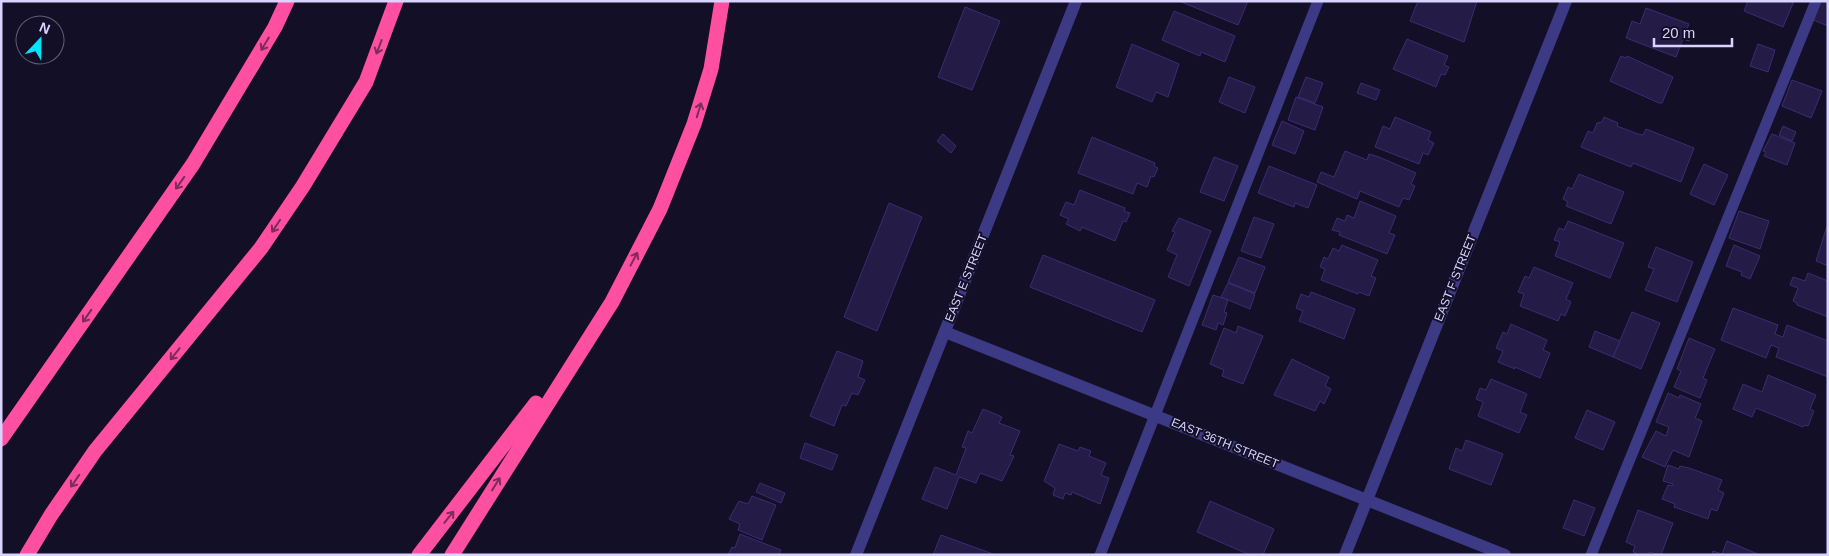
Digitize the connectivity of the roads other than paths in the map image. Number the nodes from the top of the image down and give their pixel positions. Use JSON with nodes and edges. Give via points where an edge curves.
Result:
{"nodes":[{"id":1,"x":287,"y":1,"type":"edge"},
{"id":2,"x":396,"y":1,"type":"edge"},
{"id":3,"x":722,"y":1,"type":"edge"},
{"id":4,"x":1076,"y":1,"type":"edge"},
{"id":5,"x":1318,"y":1,"type":"edge"},
{"id":6,"x":1566,"y":1,"type":"edge"},
{"id":7,"x":1816,"y":1,"type":"edge"},
{"id":8,"x":612,"y":302,"type":"junction"},
{"id":9,"x":945,"y":332,"type":"junction"},
{"id":10,"x":1154,"y":415,"type":"junction"},
{"id":11,"x":1,"y":438,"type":"edge"},
{"id":12,"x":1367,"y":500,"type":"junction"},
{"id":13,"x":27,"y":555,"type":"edge"},
{"id":14,"x":419,"y":555,"type":"edge"},
{"id":15,"x":452,"y":555,"type":"edge"},
{"id":16,"x":856,"y":555,"type":"edge"},
{"id":17,"x":1100,"y":555,"type":"edge"},
{"id":18,"x":1345,"y":555,"type":"edge"},
{"id":19,"x":1505,"y":555,"type":"edge"},
{"id":20,"x":1591,"y":555,"type":"edge"}],
"edges":[{"from":1,"to":11,"type":"highway","one_way":true,"via":[[275,27],[193,164]]},
{"from":2,"to":13,"type":"highway","one_way":true,"via":[[366,82],[303,186],[261,248],[95,452]]},
{"from":8,"to":3,"type":"highway","one_way":true,"via":[[660,209],[694,124],[710,69]]},
{"from":4,"to":9,"type":"street","name":"EAST E STREET"},
{"from":5,"to":10,"type":"lane"},
{"from":6,"to":12,"type":"street","name":"EAST F STREET"},
{"from":7,"to":20,"type":"lane"},
{"from":14,"to":8,"type":"highway","one_way":true},
{"from":15,"to":8,"type":"highway","one_way":true},
{"from":9,"to":10,"type":"street","name":"EAST 36TH STREET"},
{"from":9,"to":16,"type":"street","name":"EAST E STREET"},
{"from":10,"to":12,"type":"street","name":"EAST 36TH STREET"},
{"from":10,"to":17,"type":"lane"},
{"from":12,"to":18,"type":"street","name":"EAST F STREET"},
{"from":12,"to":19,"type":"street","name":"EAST 36TH STREET"}]}
